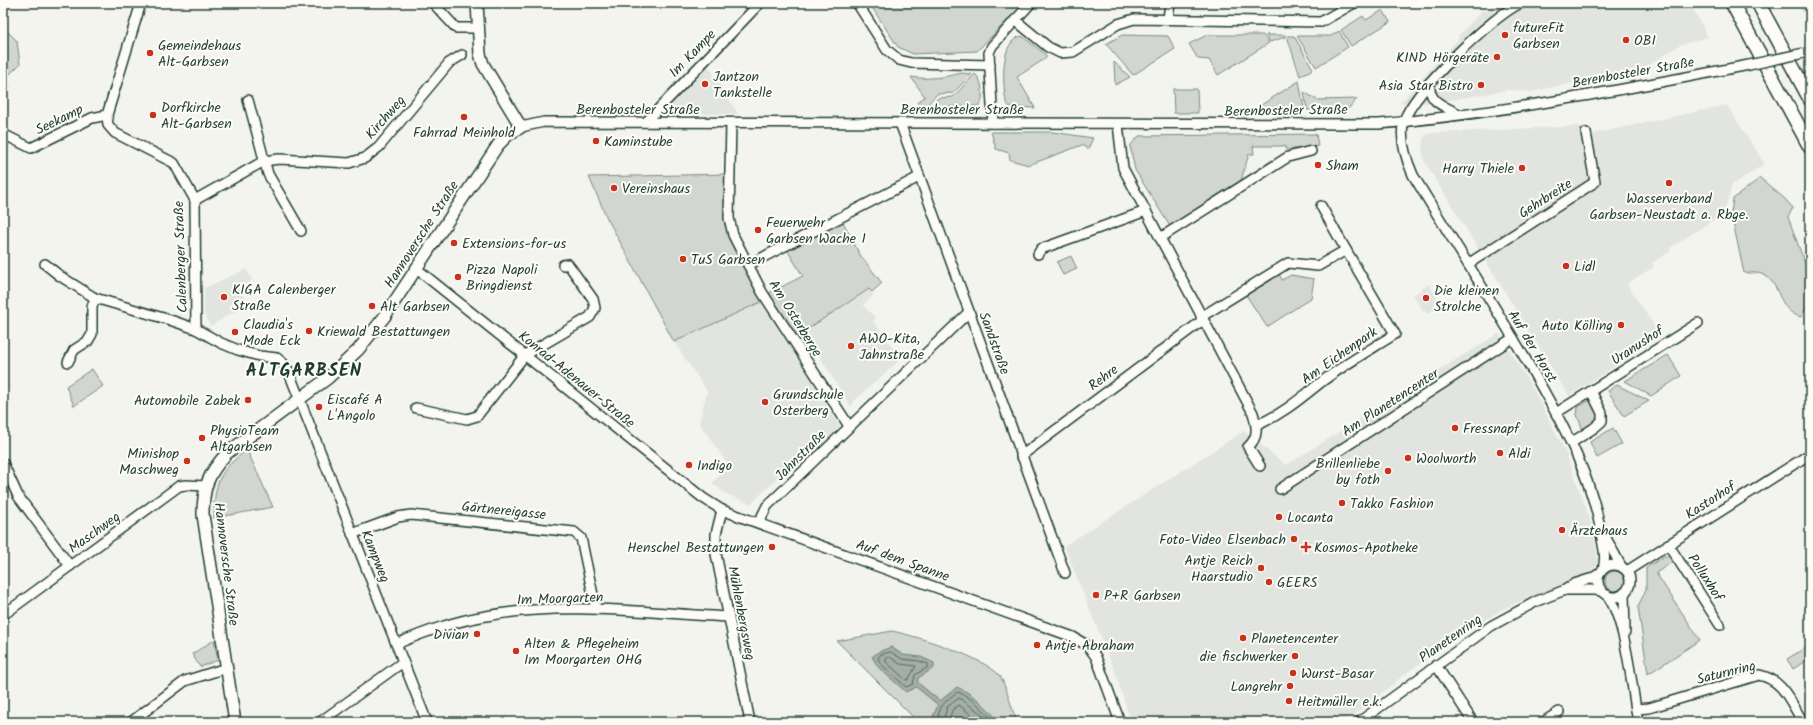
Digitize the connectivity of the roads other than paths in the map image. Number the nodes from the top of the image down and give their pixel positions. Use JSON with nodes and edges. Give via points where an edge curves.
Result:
{"nodes":[{"id":1,"x":142,"y":3,"type":"edge"},
{"id":2,"x":433,"y":3,"type":"edge"},
{"id":3,"x":477,"y":3,"type":"edge"},
{"id":4,"x":760,"y":3,"type":"edge"},
{"id":5,"x":857,"y":3,"type":"edge"},
{"id":6,"x":1031,"y":3,"type":"edge"},
{"id":7,"x":1170,"y":3,"type":"edge"},
{"id":8,"x":1354,"y":3,"type":"edge"},
{"id":9,"x":1521,"y":3,"type":"edge"},
{"id":10,"x":1732,"y":3,"type":"edge"},
{"id":11,"x":1758,"y":3,"type":"edge"},
{"id":12,"x":1168,"y":19,"type":"junction"},
{"id":13,"x":1015,"y":20,"type":"junction"},
{"id":14,"x":479,"y":28,"type":"junction"},
{"id":15,"x":1807,"y":52,"type":"edge"},
{"id":16,"x":462,"y":55,"type":"dead end"},
{"id":17,"x":990,"y":65,"type":"junction"},
{"id":18,"x":1430,"y":82,"type":"junction"},
{"id":19,"x":1810,"y":99,"type":"edge"},
{"id":20,"x":248,"y":100,"type":"dead end"},
{"id":21,"x":1459,"y":114,"type":"junction"},
{"id":22,"x":107,"y":115,"type":"junction"},
{"id":23,"x":646,"y":122,"type":"junction"},
{"id":24,"x":1404,"y":122,"type":"junction"},
{"id":25,"x":731,"y":123,"type":"junction"},
{"id":26,"x":900,"y":123,"type":"junction"},
{"id":27,"x":993,"y":123,"type":"junction"},
{"id":28,"x":1118,"y":124,"type":"junction"},
{"id":29,"x":521,"y":127,"type":"junction"},
{"id":30,"x":1586,"y":133,"type":"dead end"},
{"id":31,"x":3,"y":134,"type":"edge"},
{"id":32,"x":1810,"y":147,"type":"edge"},
{"id":33,"x":1311,"y":151,"type":"dead end"},
{"id":34,"x":264,"y":161,"type":"junction"},
{"id":35,"x":920,"y":177,"type":"junction"},
{"id":36,"x":195,"y":200,"type":"junction"},
{"id":37,"x":1321,"y":206,"type":"dead end"},
{"id":38,"x":1146,"y":211,"type":"junction"},
{"id":39,"x":301,"y":231,"type":"dead end"},
{"id":40,"x":1160,"y":238,"type":"junction"},
{"id":41,"x":1346,"y":250,"type":"junction"},
{"id":42,"x":1038,"y":254,"type":"dead end"},
{"id":43,"x":45,"y":264,"type":"dead end"},
{"id":44,"x":1468,"y":264,"type":"junction"},
{"id":45,"x":563,"y":265,"type":"dead end"},
{"id":46,"x":748,"y":265,"type":"junction"},
{"id":47,"x":416,"y":269,"type":"junction"},
{"id":48,"x":95,"y":298,"type":"junction"},
{"id":49,"x":969,"y":312,"type":"junction"},
{"id":50,"x":1202,"y":318,"type":"junction"},
{"id":51,"x":1698,"y":323,"type":"dead end"},
{"id":52,"x":196,"y":330,"type":"junction"},
{"id":53,"x":1513,"y":338,"type":"junction"},
{"id":54,"x":525,"y":355,"type":"junction"},
{"id":55,"x":68,"y":362,"type":"dead end"},
{"id":56,"x":1591,"y":391,"type":"junction"},
{"id":57,"x":299,"y":400,"type":"junction"},
{"id":58,"x":416,"y":408,"type":"dead end"},
{"id":59,"x":1556,"y":413,"type":"junction"},
{"id":60,"x":1257,"y":425,"type":"junction"},
{"id":61,"x":849,"y":426,"type":"junction"},
{"id":62,"x":1571,"y":443,"type":"junction"},
{"id":63,"x":1810,"y":454,"type":"edge"},
{"id":64,"x":1021,"y":456,"type":"junction"},
{"id":65,"x":3,"y":463,"type":"edge"},
{"id":66,"x":1260,"y":466,"type":"dead end"},
{"id":67,"x":206,"y":486,"type":"junction"},
{"id":68,"x":1280,"y":489,"type":"dead end"},
{"id":69,"x":722,"y":510,"type":"junction"},
{"id":70,"x":759,"y":522,"type":"junction"},
{"id":71,"x":1600,"y":526,"type":"junction"},
{"id":72,"x":352,"y":534,"type":"junction"},
{"id":73,"x":1668,"y":544,"type":"junction"},
{"id":74,"x":70,"y":566,"type":"junction"},
{"id":75,"x":1624,"y":569,"type":"junction"},
{"id":76,"x":1602,"y":571,"type":"junction"},
{"id":77,"x":1065,"y":573,"type":"dead end"},
{"id":78,"x":1565,"y":590,"type":"junction"},
{"id":79,"x":1604,"y":593,"type":"junction"},
{"id":80,"x":1624,"y":593,"type":"junction"},
{"id":81,"x":596,"y":609,"type":"junction"},
{"id":82,"x":3,"y":615,"type":"edge"},
{"id":83,"x":729,"y":617,"type":"junction"},
{"id":84,"x":1720,"y":625,"type":"dead end"},
{"id":85,"x":396,"y":644,"type":"junction"},
{"id":86,"x":1625,"y":644,"type":"junction"},
{"id":87,"x":403,"y":662,"type":"junction"},
{"id":88,"x":1436,"y":665,"type":"junction"},
{"id":89,"x":226,"y":668,"type":"junction"},
{"id":90,"x":1636,"y":710,"type":"junction"},
{"id":91,"x":1558,"y":712,"type":"dead end"},
{"id":92,"x":1810,"y":719,"type":"edge"},
{"id":93,"x":131,"y":722,"type":"edge"},
{"id":94,"x":235,"y":722,"type":"edge"},
{"id":95,"x":320,"y":722,"type":"edge"},
{"id":96,"x":427,"y":722,"type":"edge"},
{"id":97,"x":750,"y":722,"type":"edge"},
{"id":98,"x":1120,"y":722,"type":"edge"},
{"id":99,"x":1359,"y":722,"type":"edge"},
{"id":100,"x":1473,"y":722,"type":"edge"},
{"id":101,"x":1543,"y":722,"type":"edge"},
{"id":102,"x":1638,"y":722,"type":"edge"},
{"id":103,"x":1803,"y":722,"type":"edge"},
{"id":104,"x":1806,"y":722,"type":"edge"}],
"edges":[{"from":1,"to":22,"type":"street"},
{"from":2,"to":14,"type":"street","via":[[456,28]]},
{"from":3,"to":14,"type":"main road"},
{"from":4,"to":23,"type":"street","name":"Im Kampe"},
{"from":5,"to":17,"type":"street","via":[[887,50],[899,60],[911,64]]},
{"from":6,"to":13,"type":"street"},
{"from":7,"to":12,"type":"street"},
{"from":8,"to":12,"type":"street","via":[[1321,22]]},
{"from":9,"to":18,"type":"street","via":[[1506,11]]},
{"from":10,"to":32,"type":"highway"},
{"from":11,"to":19,"type":"highway"},
{"from":12,"to":13,"type":"street","via":[[1123,21],[1073,52],[1060,53],[1048,47]]},
{"from":13,"to":17,"type":"street","via":[[992,46],[989,53]]},
{"from":14,"to":29,"type":"main road","via":[[483,64]]},
{"from":15,"to":21,"type":"street","name":"Berenbosteler Straße","bridge":true,"via":[[1606,93]]},
{"from":16,"to":34,"type":"street","name":"Kirchweg","via":[[450,63],[379,148],[365,158],[349,163],[279,159]]},
{"from":17,"to":27,"type":"street"},
{"from":18,"to":21,"type":"street","via":[[1429,90],[1435,102]]},
{"from":18,"to":24,"type":"street","via":[[1412,104]]},
{"from":20,"to":34,"type":"street"},
{"from":21,"to":24,"type":"street","name":"Berenbosteler Straße"},
{"from":22,"to":31,"type":"street","name":"Seekamp","via":[[92,118],[31,148]]},
{"from":22,"to":36,"type":"street","name":"Calenberger Straße","via":[[108,125],[115,134],[174,163]]},
{"from":23,"to":25,"type":"street","name":"Berenbosteler Straße"},
{"from":23,"to":29,"type":"street","name":"Berenbosteler Straße","via":[[538,122]]},
{"from":24,"to":28,"type":"street","name":"Berenbosteler Straße"},
{"from":24,"to":44,"type":"street","name":"Auf der Horst","via":[[1403,140],[1407,161],[1416,181]]},
{"from":25,"to":26,"type":"street","name":"Berenbosteler Straße"},
{"from":25,"to":46,"type":"street","name":"Am Osterberge","via":[[730,224],[737,245]]},
{"from":26,"to":27,"type":"street","name":"Berenbosteler Straße"},
{"from":26,"to":35,"type":"street","name":"Sandstraße"},
{"from":27,"to":28,"type":"street","name":"Berenbosteler Straße"},
{"from":28,"to":38,"type":"street","via":[[1123,168]]},
{"from":29,"to":47,"type":"main road","name":"Hannoversche Straße","via":[[498,145]]},
{"from":30,"to":44,"type":"street","name":"Gehrbreite","via":[[1595,182]]},
{"from":33,"to":40,"type":"street","via":[[1288,157]]},
{"from":34,"to":36,"type":"street","name":"Kirchweg"},
{"from":34,"to":39,"type":"street","via":[[268,174]]},
{"from":35,"to":46,"type":"street"},
{"from":35,"to":49,"type":"street","name":"Sandstraße"},
{"from":36,"to":52,"type":"street","name":"Calenberger Straße"},
{"from":37,"to":41,"type":"street","name":"Am Eichenpark"},
{"from":38,"to":40,"type":"street"},
{"from":38,"to":42,"type":"street","via":[[1041,248]]},
{"from":40,"to":50,"type":"street"},
{"from":41,"to":50,"type":"street","via":[[1318,266],[1288,263]]},
{"from":41,"to":60,"type":"street","name":"Am Eichenpark","via":[[1395,334],[1321,382],[1296,403]]},
{"from":43,"to":48,"type":"street"},
{"from":44,"to":53,"type":"street","name":"Auf der Horst"},
{"from":45,"to":54,"type":"street","via":[[568,264],[593,299],[594,313]]},
{"from":46,"to":61,"type":"street","name":"Am Osterberge","via":[[762,292]]},
{"from":47,"to":54,"type":"street","name":"Konrad-Adenauer-Straße"},
{"from":47,"to":57,"type":"main road","name":"Hannoversche Straße","via":[[385,316],[358,350]]},
{"from":48,"to":52,"type":"street"},
{"from":48,"to":55,"type":"street","via":[[92,307],[92,334],[88,341],[74,350]]},
{"from":49,"to":61,"type":"street","name":"Jahnstraße"},
{"from":49,"to":64,"type":"street","name":"Sandstraße"},
{"from":50,"to":60,"type":"street"},
{"from":50,"to":64,"type":"street","name":"Rehre"},
{"from":51,"to":56,"type":"street","name":"Uranushof"},
{"from":52,"to":57,"type":"street","name":"Calenberger Straße","via":[[220,343],[281,361],[288,370]]},
{"from":53,"to":59,"type":"street","name":"Auf der Horst"},
{"from":53,"to":68,"type":"street","name":"Am Planetencenter"},
{"from":54,"to":58,"type":"street","via":[[473,419]]},
{"from":54,"to":69,"type":"street","name":"Konrad-Adenauer-Straße","via":[[703,498]]},
{"from":56,"to":59,"type":"street","name":"Uranushof"},
{"from":56,"to":62,"type":"street","via":[[1602,412],[1602,422]]},
{"from":57,"to":67,"type":"main road","name":"Hannoversche Straße","via":[[227,453],[214,469]]},
{"from":57,"to":72,"type":"street","name":"Kampweg"},
{"from":59,"to":62,"type":"street","name":"Auf der Horst"},
{"from":60,"to":66,"type":"street","via":[[1256,435],[1248,447]]},
{"from":61,"to":70,"type":"street","name":"Jahnstraße","via":[[767,506]]},
{"from":62,"to":71,"type":"street","name":"Auf der Horst","via":[[1587,482]]},
{"from":63,"to":73,"type":"street","name":"Kastorhof"},
{"from":64,"to":77,"type":"street","name":"Sandstraße"},
{"from":65,"to":74,"type":"street","via":[[18,496]]},
{"from":67,"to":74,"type":"street","name":"Maschweg","via":[[179,486]]},
{"from":67,"to":89,"type":"main road","name":"Hannoversche Straße","via":[[203,515]]},
{"from":69,"to":70,"type":"street","name":"Auf dem Spanne"},
{"from":69,"to":83,"type":"street","name":"Mühlenbergsweg","via":[[715,541]]},
{"from":70,"to":98,"type":"street","name":"Auf dem Spanne","via":[[1073,637],[1088,646],[1096,657]]},
{"from":71,"to":75,"type":"street","name":"Auf der Horst"},
{"from":71,"to":76,"type":"street","name":"Auf der Horst","via":[[1604,557]]},
{"from":72,"to":81,"type":"street","name":"Gärtnereigasse","via":[[398,517],[411,515],[574,532],[581,538]]},
{"from":72,"to":85,"type":"street","name":"Kampweg"},
{"from":73,"to":75,"type":"street","name":"Kastorhof"},
{"from":73,"to":84,"type":"street","name":"Polluxhof"},
{"from":74,"to":82,"type":"street","name":"Maschweg"},
{"from":75,"to":76,"type":"street","via":[[1615,565]]},
{"from":75,"to":80,"type":"street","via":[[1630,582]]},
{"from":76,"to":78,"type":"street","name":"Planetenring","via":[[1593,578]]},
{"from":76,"to":79,"type":"street","via":[[1598,580]]},
{"from":78,"to":79,"type":"street","name":"Planetenring","via":[[1595,590]]},
{"from":78,"to":88,"type":"street","name":"Planetenring","via":[[1504,618]]},
{"from":79,"to":80,"type":"street","via":[[1619,596]]},
{"from":79,"to":86,"type":"street","via":[[1612,601]]},
{"from":80,"to":86,"type":"street"},
{"from":81,"to":83,"type":"street","name":"Im Moorgarten"},
{"from":81,"to":85,"type":"street","name":"Im Moorgarten","via":[[487,615],[442,626]]},
{"from":83,"to":97,"type":"street","name":"Mühlenbergsweg"},
{"from":85,"to":87,"type":"street","name":"Kampweg"},
{"from":86,"to":90,"type":"street"},
{"from":87,"to":95,"type":"street"},
{"from":87,"to":96,"type":"street","name":"Kampweg"},
{"from":88,"to":99,"type":"street","name":"Planetenring"},
{"from":88,"to":100,"type":"street"},
{"from":89,"to":93,"type":"street","via":[[185,681]]},
{"from":89,"to":94,"type":"main road","name":"Hannoversche Straße"},
{"from":90,"to":102,"type":"street"},
{"from":90,"to":103,"type":"street","name":"Saturnring","via":[[1759,676],[1775,680]]},
{"from":91,"to":101,"type":"street"},
{"from":92,"to":104,"type":"street"}]}
